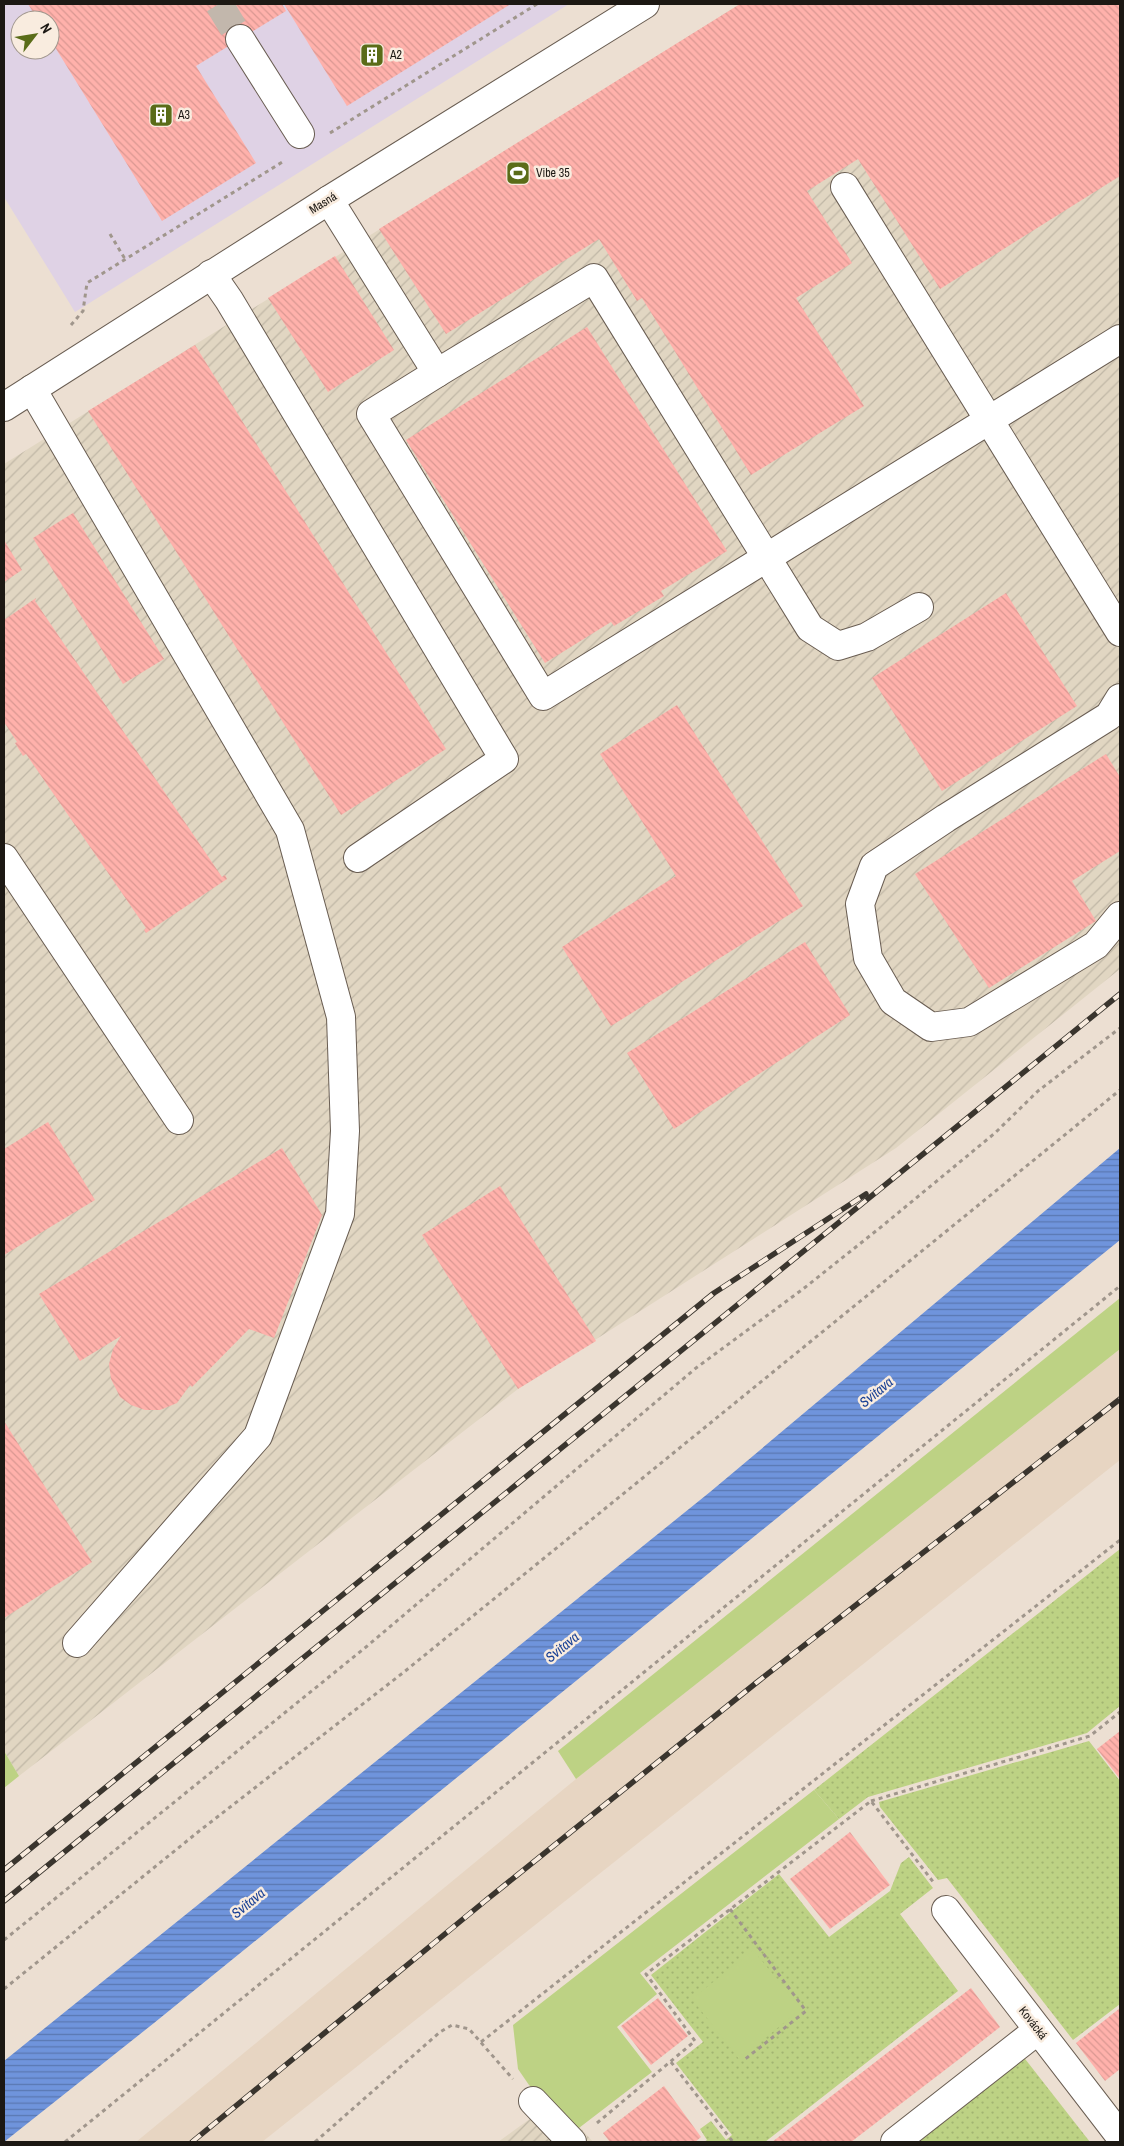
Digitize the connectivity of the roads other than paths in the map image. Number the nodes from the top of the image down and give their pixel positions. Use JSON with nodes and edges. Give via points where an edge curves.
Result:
{"nodes":[{"id":1,"x":645,"y":4,"type":"edge"},
{"id":2,"x":240,"y":39,"type":"tunnel mouth"},
{"id":3,"x":304,"y":143,"type":"road end"},
{"id":4,"x":845,"y":187,"type":"dead end"},
{"id":5,"x":329,"y":200,"type":"junction"},
{"id":6,"x":211,"y":274,"type":"junction"},
{"id":7,"x":1120,"y":339,"type":"edge"},
{"id":8,"x":436,"y":373,"type":"junction"},
{"id":9,"x":32,"y":388,"type":"junction"},
{"id":10,"x":4,"y":406,"type":"edge"},
{"id":11,"x":989,"y":420,"type":"junction"},
{"id":12,"x":767,"y":558,"type":"junction"},
{"id":13,"x":919,"y":607,"type":"dead end"},
{"id":14,"x":1120,"y":632,"type":"edge"},
{"id":15,"x":1117,"y":716,"type":"edge"},
{"id":16,"x":4,"y":858,"type":"edge"},
{"id":17,"x":358,"y":858,"type":"dead end"},
{"id":18,"x":1120,"y":916,"type":"edge"},
{"id":19,"x":179,"y":1120,"type":"dead end"},
{"id":20,"x":77,"y":1643,"type":"dead end"},
{"id":21,"x":943,"y":1898,"type":"road end"},
{"id":22,"x":1038,"y":2030,"type":"junction"},
{"id":23,"x":533,"y":2101,"type":"road end"},
{"id":24,"x":1111,"y":2106,"type":"edge"},
{"id":25,"x":1120,"y":2136,"type":"edge"},
{"id":26,"x":559,"y":2138,"type":"edge"},
{"id":27,"x":895,"y":2142,"type":"edge"}],
"edges":[{"from":1,"to":5,"type":"street","name":"Masná"},
{"from":2,"to":3,"type":"street"},
{"from":4,"to":11,"type":"street"},
{"from":5,"to":6,"type":"street","name":"Masná"},
{"from":5,"to":8,"type":"street"},
{"from":6,"to":9,"type":"street","name":"Masná"},
{"from":6,"to":17,"type":"street","via":[[504,759]]},
{"from":7,"to":11,"type":"street"},
{"from":8,"to":12,"type":"street","via":[[594,278]]},
{"from":8,"to":12,"type":"street","via":[[371,414],[543,696]]},
{"from":9,"to":10,"type":"street","name":"Masná"},
{"from":9,"to":20,"type":"street","via":[[290,830],[341,1017],[345,1131],[340,1214],[258,1436]]},
{"from":11,"to":12,"type":"street"},
{"from":11,"to":14,"type":"street"},
{"from":12,"to":13,"type":"street","via":[[810,628],[838,646],[867,637]]},
{"from":15,"to":18,"type":"street","via":[[946,818],[874,866],[860,904],[868,958],[888,993],[893,1001],[931,1027],[969,1022],[1096,945]]},
{"from":16,"to":19,"type":"street"},
{"from":21,"to":22,"type":"street","name":"Kovácká"},
{"from":22,"to":24,"type":"street","name":"Kovácká"},
{"from":22,"to":27,"type":"street"},
{"from":23,"to":26,"type":"street"},
{"from":24,"to":25,"type":"street","name":"Kovácká"}]}
